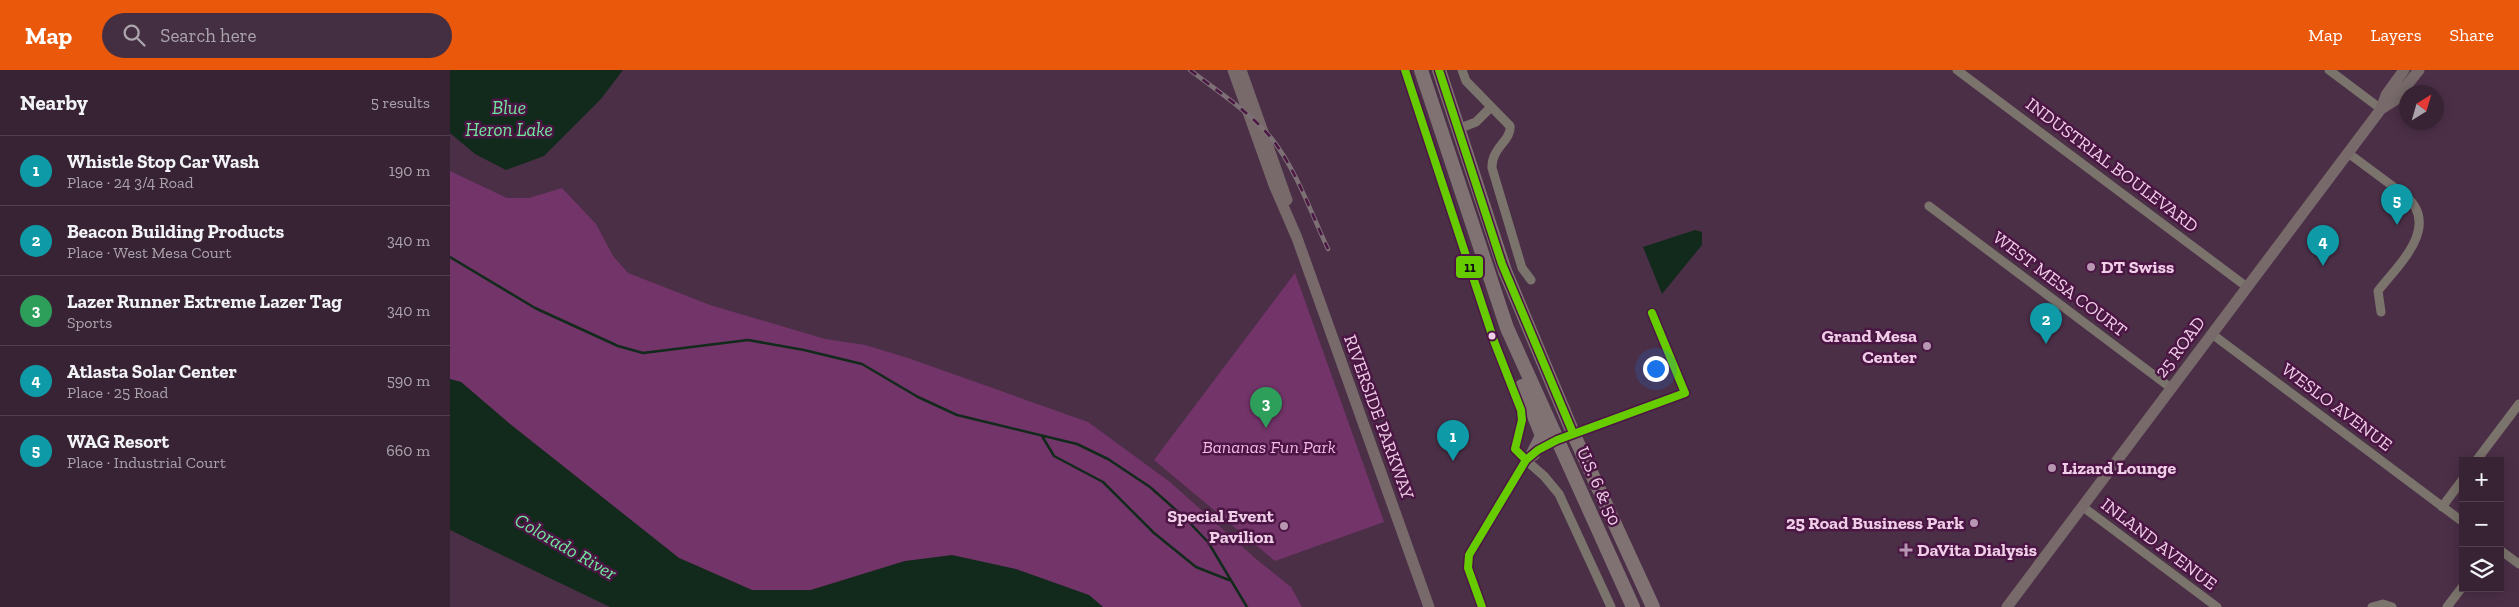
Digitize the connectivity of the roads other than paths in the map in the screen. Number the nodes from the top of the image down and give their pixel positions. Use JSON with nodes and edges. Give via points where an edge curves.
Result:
{"nodes":[{"id":1,"x":1233,"y":70,"type":"edge"},
{"id":2,"x":1241,"y":70,"type":"edge"},
{"id":3,"x":1405,"y":70,"type":"edge"},
{"id":4,"x":1421,"y":70,"type":"edge"},
{"id":5,"x":1429,"y":70,"type":"edge"},
{"id":6,"x":1439,"y":70,"type":"edge"},
{"id":7,"x":1462,"y":70,"type":"edge"},
{"id":8,"x":1957,"y":70,"type":"edge"},
{"id":9,"x":2329,"y":70,"type":"edge"},
{"id":10,"x":2404,"y":70,"type":"edge"},
{"id":11,"x":2419,"y":70,"type":"edge"},
{"id":12,"x":1491,"y":107,"type":"junction"},
{"id":13,"x":2381,"y":109,"type":"junction"},
{"id":14,"x":1458,"y":128,"type":"junction"},
{"id":15,"x":2348,"y":153,"type":"junction"},
{"id":16,"x":1929,"y":206,"type":"dead end"},
{"id":17,"x":1297,"y":238,"type":"junction"},
{"id":18,"x":1531,"y":280,"type":"dead end"},
{"id":19,"x":2247,"y":287,"type":"junction"},
{"id":20,"x":1498,"y":302,"type":"junction"},
{"id":21,"x":2381,"y":312,"type":"dead end"},
{"id":22,"x":2212,"y":334,"type":"junction"},
{"id":23,"x":2171,"y":388,"type":"junction"},
{"id":24,"x":1685,"y":393,"type":"dead end"},
{"id":25,"x":2519,"y":404,"type":"edge"},
{"id":26,"x":1575,"y":432,"type":"junction"},
{"id":27,"x":1557,"y":440,"type":"junction"},
{"id":28,"x":1530,"y":457,"type":"junction"},
{"id":29,"x":2479,"y":457,"type":"edge"},
{"id":30,"x":2459,"y":484,"type":"edge"},
{"id":31,"x":2082,"y":507,"type":"junction"},
{"id":32,"x":2442,"y":507,"type":"junction"},
{"id":33,"x":2459,"y":519,"type":"edge"},
{"id":34,"x":2504,"y":553,"type":"edge"},
{"id":35,"x":1611,"y":559,"type":"junction"},
{"id":36,"x":2519,"y":564,"type":"edge"},
{"id":37,"x":2459,"y":591,"type":"edge"},
{"id":38,"x":1429,"y":607,"type":"edge"},
{"id":39,"x":1482,"y":607,"type":"edge"},
{"id":40,"x":1611,"y":607,"type":"edge"},
{"id":41,"x":1633,"y":607,"type":"edge"},
{"id":42,"x":1642,"y":607,"type":"edge"},
{"id":43,"x":1653,"y":607,"type":"edge"},
{"id":44,"x":2007,"y":607,"type":"edge"},
{"id":45,"x":2217,"y":607,"type":"edge"},
{"id":46,"x":2372,"y":607,"type":"edge"},
{"id":47,"x":2392,"y":607,"type":"edge"},
{"id":48,"x":2447,"y":607,"type":"edge"}],
"edges":[{"from":1,"to":17,"type":"main road","name":"RIVERSIDE PARKWAY","via":[[1274,185]]},
{"from":2,"to":17,"type":"main road","name":"RIVERSIDE PARKWAY","via":[[1282,182]]},
{"from":3,"to":28,"type":"street","via":[[1494,341],[1521,410],[1522,420],[1515,449]]},
{"from":4,"to":20,"type":"highway","name":"U.S. 6 & 50"},
{"from":5,"to":14,"type":"highway","via":[[1448,122]]},
{"from":6,"to":14,"type":"highway","name":"U.S. 6 & 50"},
{"from":7,"to":12,"type":"street","via":[[1466,81]]},
{"from":8,"to":19,"type":"street","name":"INDUSTRIAL BOULEVARD"},
{"from":9,"to":13,"type":"street"},
{"from":10,"to":13,"type":"main road","name":"25 ROAD","via":[[2386,94]]},
{"from":11,"to":13,"type":"main road","name":"25 ROAD","via":[[2395,100]]},
{"from":12,"to":14,"type":"street","via":[[1476,122]]},
{"from":12,"to":18,"type":"street","via":[[1511,129],[1493,155],[1492,168],[1522,268]]},
{"from":13,"to":15,"type":"main road","name":"25 ROAD"},
{"from":14,"to":26,"type":"highway","name":"U.S. 6 & 50","via":[[1502,264]]},
{"from":15,"to":19,"type":"main road","name":"25 ROAD"},
{"from":15,"to":21,"type":"street","via":[[2406,196],[2419,216],[2417,238],[2378,291]]},
{"from":16,"to":23,"type":"street","name":"WEST MESA COURT"},
{"from":17,"to":38,"type":"main road","name":"RIVERSIDE PARKWAY"},
{"from":19,"to":22,"type":"main road","name":"25 ROAD"},
{"from":20,"to":26,"type":"highway","via":[[1515,324],[1559,425],[1567,432]]},
{"from":20,"to":27,"type":"highway","name":"U.S. 6 & 50"},
{"from":20,"to":28,"type":"highway","via":[[1501,336],[1542,436]]},
{"from":22,"to":23,"type":"main road","name":"25 ROAD"},
{"from":22,"to":32,"type":"street","name":"WESLO AVENUE"},
{"from":23,"to":31,"type":"main road","name":"25 ROAD"},
{"from":24,"to":26,"type":"street"},
{"from":25,"to":29,"type":"street"},
{"from":26,"to":27,"type":"street"},
{"from":26,"to":43,"type":"highway","name":"U.S. 6 & 50"},
{"from":27,"to":28,"type":"street"},
{"from":27,"to":35,"type":"highway","name":"U.S. 6 & 50"},
{"from":28,"to":39,"type":"street","via":[[1467,560]]},
{"from":28,"to":40,"type":"street","via":[[1559,494]]},
{"from":30,"to":32,"type":"street"},
{"from":31,"to":44,"type":"main road","name":"25 ROAD"},
{"from":31,"to":45,"type":"street","name":"INLAND AVENUE"},
{"from":32,"to":33,"type":"street","name":"WESLO AVENUE"},
{"from":34,"to":36,"type":"street"},
{"from":35,"to":41,"type":"highway","name":"U.S. 6 & 50"},
{"from":35,"to":42,"type":"highway"},
{"from":37,"to":48,"type":"street"},
{"from":46,"to":47,"type":"street","via":[[2383,604]]}]}
